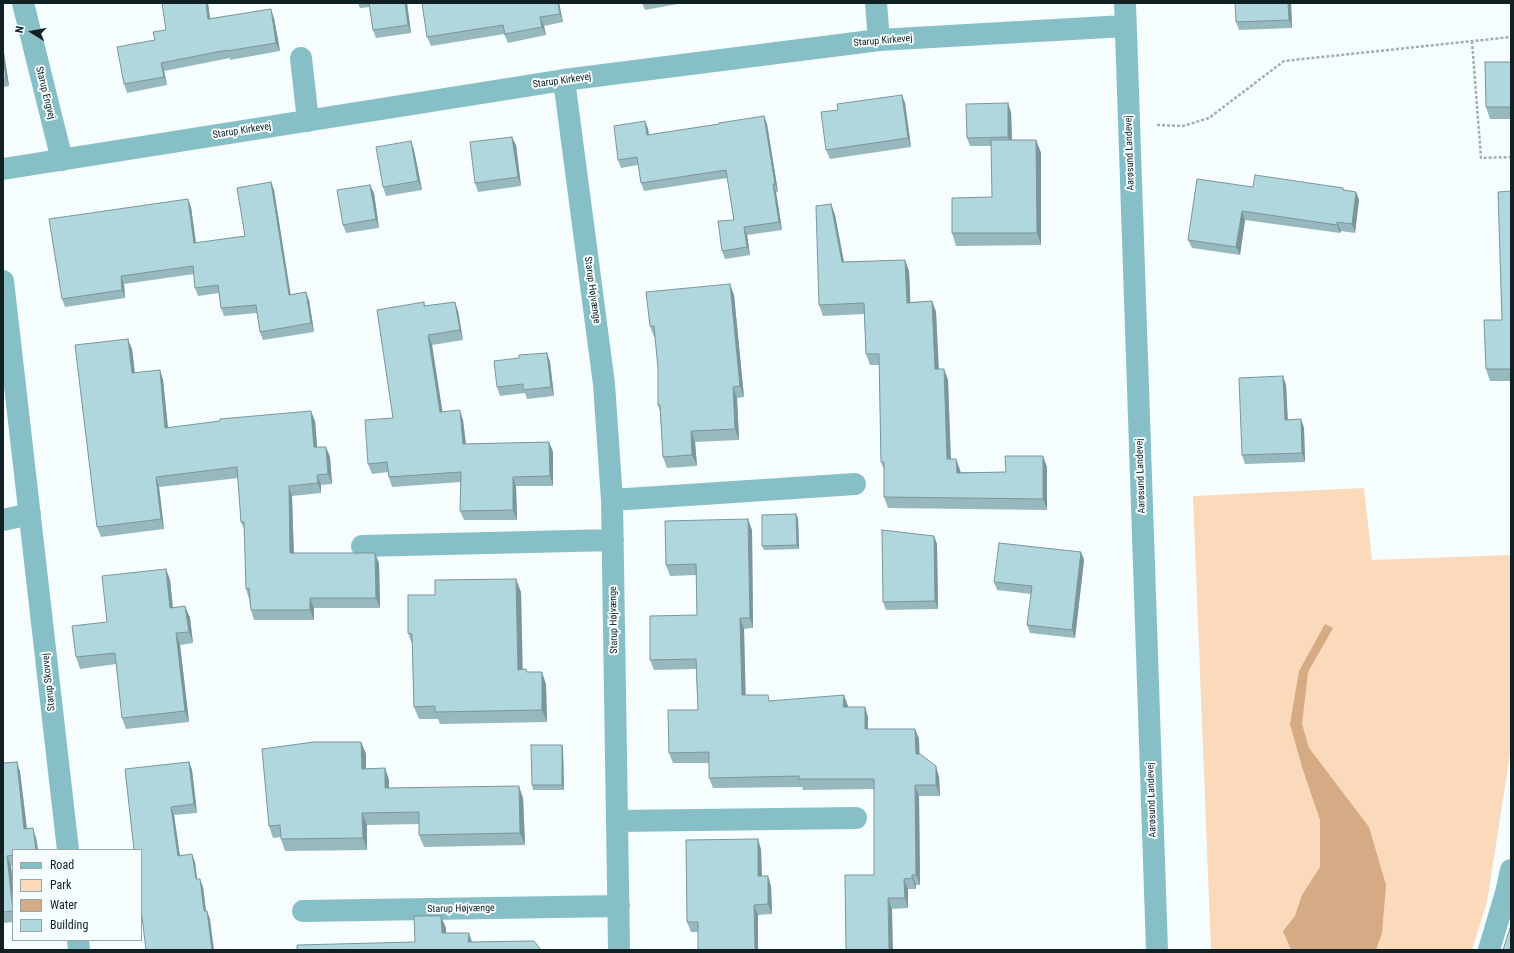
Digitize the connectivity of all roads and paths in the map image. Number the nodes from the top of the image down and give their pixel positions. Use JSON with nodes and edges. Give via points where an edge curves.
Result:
{"nodes":[{"id":1,"x":23,"y":3,"type":"edge"},
{"id":2,"x":876,"y":3,"type":"edge"},
{"id":3,"x":1125,"y":3,"type":"edge"},
{"id":4,"x":1125,"y":26,"type":"junction"},
{"id":5,"x":1511,"y":38,"type":"edge"},
{"id":6,"x":879,"y":40,"type":"junction"},
{"id":7,"x":1472,"y":41,"type":"junction"},
{"id":8,"x":301,"y":58,"type":"dead end"},
{"id":9,"x":564,"y":80,"type":"junction"},
{"id":10,"x":308,"y":121,"type":"junction"},
{"id":11,"x":1129,"y":125,"type":"junction"},
{"id":12,"x":1511,"y":157,"type":"edge"},
{"id":13,"x":62,"y":160,"type":"junction"},
{"id":14,"x":3,"y":169,"type":"edge"},
{"id":15,"x":3,"y":281,"type":"edge"},
{"id":16,"x":855,"y":484,"type":"dead end"},
{"id":17,"x":612,"y":500,"type":"junction"},
{"id":18,"x":30,"y":514,"type":"junction"},
{"id":19,"x":3,"y":520,"type":"edge"},
{"id":20,"x":613,"y":540,"type":"junction"},
{"id":21,"x":362,"y":546,"type":"dead end"},
{"id":22,"x":856,"y":818,"type":"dead end"},
{"id":23,"x":617,"y":821,"type":"junction"},
{"id":24,"x":68,"y":849,"type":"edge"},
{"id":25,"x":1511,"y":870,"type":"edge"},
{"id":26,"x":619,"y":906,"type":"junction"},
{"id":27,"x":303,"y":911,"type":"dead end"},
{"id":28,"x":619,"y":950,"type":"edge"},
{"id":29,"x":1157,"y":950,"type":"edge"},
{"id":30,"x":1489,"y":950,"type":"edge"}],
"edges":[{"from":1,"to":13,"type":"street","name":"Starup Engvej"},
{"from":2,"to":6,"type":"street"},
{"from":3,"to":4,"type":"street","name":"Aarøsund Landevej"},
{"from":4,"to":6,"type":"street","name":"Starup Kirkevej"},
{"from":4,"to":11,"type":"street","name":"Aarøsund Landevej"},
{"from":5,"to":7,"type":"path"},
{"from":6,"to":9,"type":"street","name":"Starup Kirkevej"},
{"from":7,"to":11,"type":"path","via":[[1284,61],[1209,118],[1183,126]]},
{"from":7,"to":12,"type":"path","via":[[1481,158]]},
{"from":8,"to":10,"type":"street"},
{"from":9,"to":10,"type":"street","name":"Starup Kirkevej"},
{"from":9,"to":17,"type":"street","name":"Starup Højvænge","via":[[604,384]]},
{"from":10,"to":13,"type":"street","name":"Starup Kirkevej"},
{"from":11,"to":29,"type":"street","name":"Aarøsund Landevej"},
{"from":13,"to":14,"type":"street","name":"Starup Kirkevej"},
{"from":15,"to":18,"type":"street","name":"Starup Skovvej"},
{"from":16,"to":17,"type":"street"},
{"from":17,"to":20,"type":"street","name":"Starup Højvænge"},
{"from":18,"to":19,"type":"street"},
{"from":18,"to":24,"type":"street","name":"Starup Skovvej"},
{"from":20,"to":21,"type":"street"},
{"from":20,"to":23,"type":"street","name":"Starup Højvænge"},
{"from":22,"to":23,"type":"street"},
{"from":23,"to":26,"type":"street","name":"Starup Højvænge"},
{"from":25,"to":30,"type":"street"},
{"from":26,"to":27,"type":"street","name":"Starup Højvænge"},
{"from":26,"to":28,"type":"street","name":"Starup Højvænge"}]}
